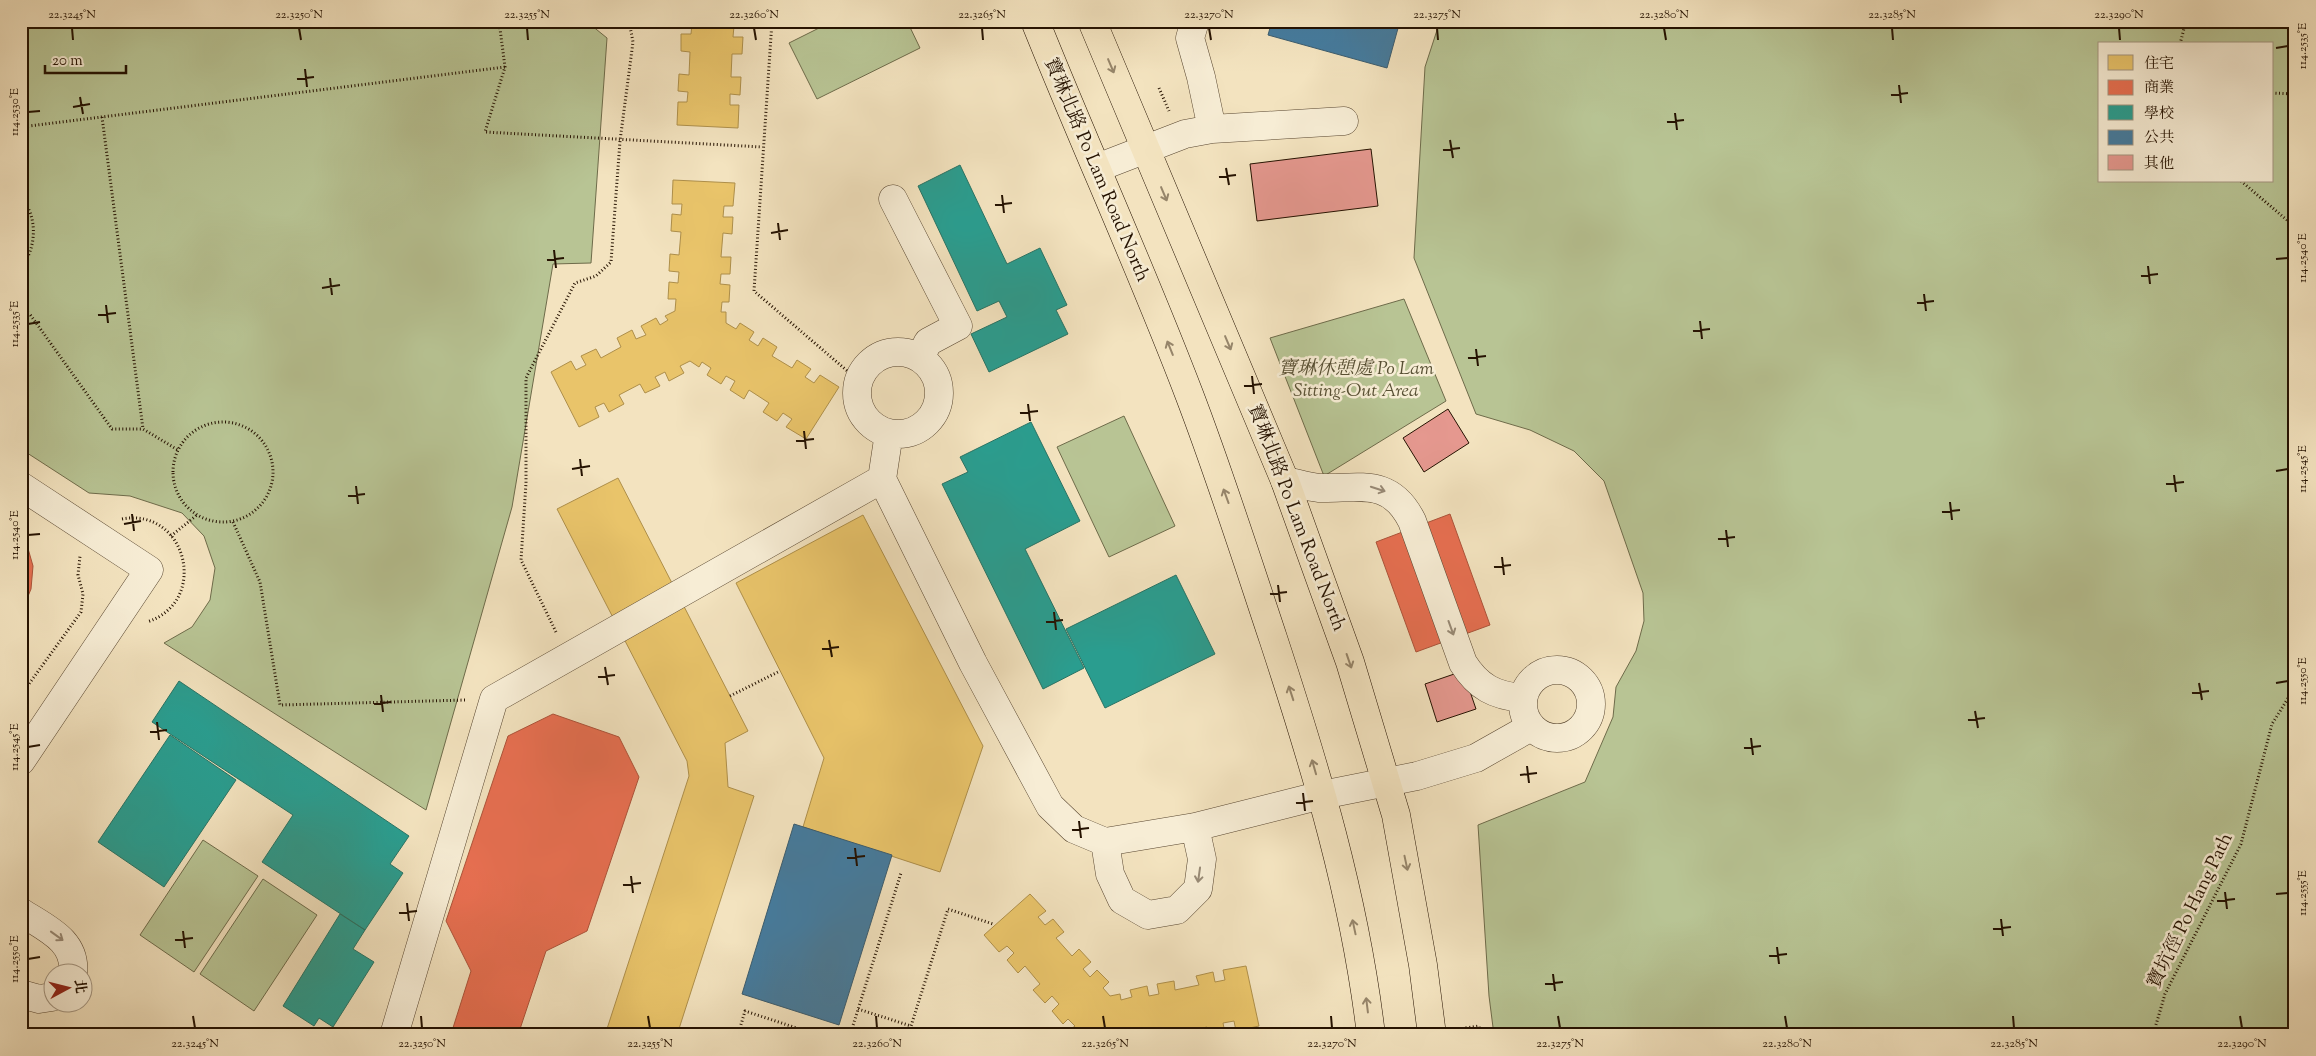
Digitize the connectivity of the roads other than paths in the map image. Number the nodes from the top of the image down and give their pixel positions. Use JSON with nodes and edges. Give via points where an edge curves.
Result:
{"nodes":[{"id":1,"x":1034,"y":21,"type":"edge"},
{"id":2,"x":1092,"y":21,"type":"edge"},
{"id":3,"x":1195,"y":21,"type":"edge"},
{"id":4,"x":1344,"y":121,"type":"dead end"},
{"id":5,"x":1212,"y":129,"type":"junction"},
{"id":6,"x":1145,"y":149,"type":"junction"},
{"id":7,"x":1097,"y":168,"type":"junction"},
{"id":8,"x":893,"y":199,"type":"dead end"},
{"id":9,"x":920,"y":358,"type":"junction"},
{"id":10,"x":889,"y":433,"type":"junction"},
{"id":11,"x":882,"y":479,"type":"junction"},
{"id":12,"x":1285,"y":481,"type":"junction"},
{"id":13,"x":21,"y":486,"type":"edge"},
{"id":14,"x":1523,"y":698,"type":"junction"},
{"id":15,"x":1531,"y":727,"type":"junction"},
{"id":16,"x":21,"y":761,"type":"edge"},
{"id":17,"x":1387,"y":782,"type":"junction"},
{"id":18,"x":1322,"y":795,"type":"junction"},
{"id":19,"x":1194,"y":827,"type":"junction"},
{"id":20,"x":1105,"y":842,"type":"junction"},
{"id":21,"x":21,"y":912,"type":"edge"},
{"id":22,"x":73,"y":964,"type":"edge"},
{"id":23,"x":21,"y":994,"type":"edge"},
{"id":24,"x":42,"y":999,"type":"edge"},
{"id":25,"x":394,"y":1035,"type":"edge"},
{"id":26,"x":1371,"y":1035,"type":"edge"},
{"id":27,"x":1432,"y":1035,"type":"edge"}],
"edges":[{"from":1,"to":7,"type":"main road","name":"寶琳北路 Po Lam Road North"},
{"from":2,"to":6,"type":"main road","name":"寶琳北路 Po Lam Road North","one_way":true},
{"from":3,"to":5,"type":"street","via":[[1190,38]]},
{"from":4,"to":5,"type":"street"},
{"from":5,"to":6,"type":"street","via":[[1185,134]]},
{"from":6,"to":7,"type":"street"},
{"from":6,"to":12,"type":"main road","name":"寶琳北路 Po Lam Road North","one_way":true},
{"from":18,"to":7,"type":"main road","name":"寶琳北路 Po Lam Road North","one_way":true,"via":[[1189,393]]},
{"from":8,"to":9,"type":"street","via":[[958,326],[928,342]]},
{"from":9,"to":10,"type":"street","via":[[936,377],[939,390],[936,409],[925,424],[914,431]]},
{"from":9,"to":10,"type":"street","via":[[908,353],[884,354],[873,360],[859,381],[860,407],[866,419]]},
{"from":10,"to":11,"type":"street"},
{"from":11,"to":20,"type":"street","via":[[973,663],[1050,806],[1074,829]]},
{"from":11,"to":25,"type":"street","via":[[494,700]]},
{"from":12,"to":14,"type":"street","one_way":true,"via":[[1318,488],[1369,487],[1395,497],[1412,521],[1463,662],[1471,675],[1493,693]]},
{"from":12,"to":17,"type":"main road","name":"寶琳北路 Po Lam Road North","one_way":true,"via":[[1350,662]]},
{"from":13,"to":16,"type":"street","via":[[149,570]]},
{"from":14,"to":15,"type":"street","via":[[1522,708]]},
{"from":14,"to":15,"type":"street","via":[[1533,678],[1553,669],[1573,673],[1581,679],[1591,697],[1588,719],[1572,735],[1550,738]]},
{"from":15,"to":17,"type":"street","via":[[1476,758]]},
{"from":17,"to":18,"type":"street"},
{"from":17,"to":27,"type":"main road","name":"寶琳北路 Po Lam Road North","one_way":true,"via":[[1411,888]]},
{"from":18,"to":19,"type":"street"},
{"from":26,"to":18,"type":"main road","name":"寶琳北路 Po Lam Road North","one_way":true,"via":[[1362,965]]},
{"from":19,"to":20,"type":"street"},
{"from":19,"to":20,"type":"street","one_way":true,"via":[[1202,859],[1198,889],[1177,910],[1148,914],[1122,900],[1110,874]]},
{"from":21,"to":22,"type":"street","one_way":true,"via":[[63,940],[73,956]]},
{"from":23,"to":24,"type":"street"}]}
